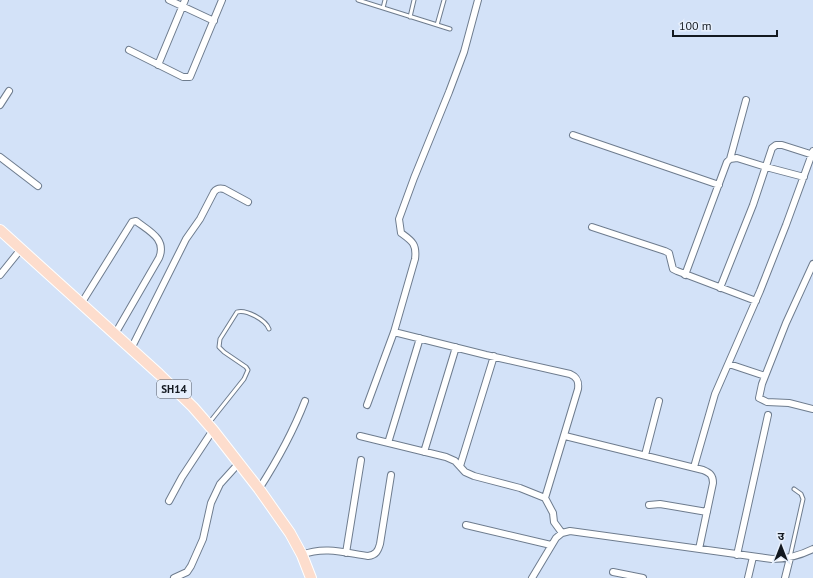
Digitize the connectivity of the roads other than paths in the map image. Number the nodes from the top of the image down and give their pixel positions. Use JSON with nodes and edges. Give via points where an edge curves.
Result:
{"nodes":[{"id":1,"x":169,"y":0,"type":"edge"},
{"id":2,"x":222,"y":0,"type":"edge"},
{"id":3,"x":358,"y":0,"type":"edge"},
{"id":4,"x":385,"y":0,"type":"edge"},
{"id":5,"x":414,"y":0,"type":"edge"},
{"id":6,"x":444,"y":0,"type":"edge"},
{"id":7,"x":478,"y":0,"type":"edge"},
{"id":8,"x":184,"y":3,"type":"edge"},
{"id":9,"x":384,"y":8,"type":"junction"},
{"id":10,"x":410,"y":17,"type":"junction"},
{"id":11,"x":214,"y":22,"type":"junction"},
{"id":12,"x":437,"y":25,"type":"junction"},
{"id":13,"x":450,"y":29,"type":"dead end"},
{"id":14,"x":128,"y":50,"type":"dead end"},
{"id":15,"x":158,"y":65,"type":"junction"},
{"id":16,"x":8,"y":90,"type":"dead end"},
{"id":17,"x":746,"y":100,"type":"dead end"},
{"id":18,"x":0,"y":105,"type":"edge"},
{"id":19,"x":572,"y":135,"type":"dead end"},
{"id":20,"x":813,"y":154,"type":"edge"},
{"id":21,"x":0,"y":157,"type":"edge"},
{"id":22,"x":730,"y":159,"type":"junction"},
{"id":23,"x":766,"y":167,"type":"junction"},
{"id":24,"x":804,"y":177,"type":"junction"},
{"id":25,"x":719,"y":185,"type":"junction"},
{"id":26,"x":38,"y":186,"type":"dead end"},
{"id":27,"x":248,"y":202,"type":"dead end"},
{"id":28,"x":592,"y":227,"type":"dead end"},
{"id":29,"x":0,"y":230,"type":"edge"},
{"id":30,"x":21,"y":249,"type":"junction"},
{"id":31,"x":813,"y":264,"type":"edge"},
{"id":32,"x":0,"y":275,"type":"edge"},
{"id":33,"x":686,"y":275,"type":"junction"},
{"id":34,"x":720,"y":288,"type":"junction"},
{"id":35,"x":756,"y":301,"type":"junction"},
{"id":36,"x":81,"y":304,"type":"junction"},
{"id":37,"x":269,"y":329,"type":"dead end"},
{"id":38,"x":394,"y":332,"type":"junction"},
{"id":39,"x":115,"y":334,"type":"junction"},
{"id":40,"x":420,"y":338,"type":"junction"},
{"id":41,"x":456,"y":347,"type":"junction"},
{"id":42,"x":131,"y":349,"type":"junction"},
{"id":43,"x":494,"y":356,"type":"junction"},
{"id":44,"x":729,"y":364,"type":"junction"},
{"id":45,"x":766,"y":376,"type":"junction"},
{"id":46,"x":305,"y":401,"type":"dead end"},
{"id":47,"x":659,"y":401,"type":"dead end"},
{"id":48,"x":367,"y":405,"type":"dead end"},
{"id":49,"x":813,"y":409,"type":"edge"},
{"id":50,"x":768,"y":415,"type":"dead end"},
{"id":51,"x":211,"y":427,"type":"junction"},
{"id":52,"x":360,"y":436,"type":"dead end"},
{"id":53,"x":565,"y":436,"type":"junction"},
{"id":54,"x":388,"y":443,"type":"junction"},
{"id":55,"x":424,"y":452,"type":"junction"},
{"id":56,"x":644,"y":455,"type":"junction"},
{"id":57,"x":361,"y":460,"type":"dead end"},
{"id":58,"x":238,"y":463,"type":"junction"},
{"id":59,"x":460,"y":466,"type":"junction"},
{"id":60,"x":694,"y":467,"type":"junction"},
{"id":61,"x":391,"y":475,"type":"dead end"},
{"id":62,"x":259,"y":489,"type":"junction"},
{"id":63,"x":794,"y":489,"type":"dead end"},
{"id":64,"x":546,"y":498,"type":"junction"},
{"id":65,"x":169,"y":501,"type":"dead end"},
{"id":66,"x":649,"y":505,"type":"dead end"},
{"id":67,"x":707,"y":512,"type":"junction"},
{"id":68,"x":466,"y":525,"type":"dead end"},
{"id":69,"x":562,"y":533,"type":"junction"},
{"id":70,"x":551,"y":545,"type":"junction"},
{"id":71,"x":700,"y":549,"type":"junction"},
{"id":72,"x":813,"y":549,"type":"edge"},
{"id":73,"x":346,"y":553,"type":"junction"},
{"id":74,"x":302,"y":555,"type":"junction"},
{"id":75,"x":737,"y":555,"type":"junction"},
{"id":76,"x":754,"y":557,"type":"junction"},
{"id":77,"x":790,"y":558,"type":"junction"},
{"id":78,"x":613,"y":572,"type":"dead end"},
{"id":79,"x":174,"y":578,"type":"edge"},
{"id":80,"x":311,"y":578,"type":"edge"},
{"id":81,"x":532,"y":578,"type":"edge"},
{"id":82,"x":643,"y":578,"type":"edge"},
{"id":83,"x":748,"y":578,"type":"edge"},
{"id":84,"x":785,"y":578,"type":"edge"}],
"edges":[{"from":1,"to":8,"type":"street"},
{"from":2,"to":11,"type":"street"},
{"from":3,"to":9,"type":"lane"},
{"from":4,"to":9,"type":"lane"},
{"from":5,"to":10,"type":"lane"},
{"from":6,"to":12,"type":"lane"},
{"from":7,"to":38,"type":"street","via":[[464,52],[399,219],[401,233],[414,244],[416,250]]},
{"from":8,"to":11,"type":"street"},
{"from":8,"to":15,"type":"street"},
{"from":9,"to":10,"type":"lane"},
{"from":10,"to":12,"type":"lane"},
{"from":11,"to":15,"type":"street","via":[[190,77],[183,77]]},
{"from":12,"to":13,"type":"lane"},
{"from":14,"to":15,"type":"street"},
{"from":16,"to":18,"type":"street"},
{"from":17,"to":22,"type":"street"},
{"from":19,"to":25,"type":"street"},
{"from":20,"to":23,"type":"street","via":[[776,145],[772,148]]},
{"from":20,"to":24,"type":"street"},
{"from":21,"to":26,"type":"street"},
{"from":22,"to":23,"type":"street","via":[[742,159]]},
{"from":22,"to":25,"type":"street","via":[[724,167]]},
{"from":23,"to":24,"type":"street"},
{"from":23,"to":34,"type":"street"},
{"from":24,"to":35,"type":"street"},
{"from":25,"to":33,"type":"street"},
{"from":27,"to":42,"type":"street","via":[[221,188],[214,192],[200,219],[186,238]]},
{"from":28,"to":33,"type":"street","via":[[669,253],[673,269]]},
{"from":29,"to":30,"type":"main road","name":"SH14","number":"SH14"},
{"from":30,"to":32,"type":"street"},
{"from":30,"to":36,"type":"main road","name":"SH14","number":"SH14"},
{"from":31,"to":45,"type":"street","via":[[786,322]]},
{"from":33,"to":34,"type":"street"},
{"from":34,"to":35,"type":"street"},
{"from":35,"to":44,"type":"street"},
{"from":36,"to":39,"type":"main road","name":"SH14","number":"SH14"},
{"from":36,"to":39,"type":"street","via":[[132,222],[136,221],[156,237],[161,244],[160,258]]},
{"from":37,"to":51,"type":"lane","via":[[261,319],[242,311],[237,312],[220,339],[219,347],[248,370]]},
{"from":38,"to":40,"type":"street"},
{"from":38,"to":48,"type":"street"},
{"from":39,"to":42,"type":"main road","name":"SH14","number":"SH14"},
{"from":40,"to":41,"type":"street"},
{"from":40,"to":54,"type":"street"},
{"from":41,"to":43,"type":"street"},
{"from":41,"to":55,"type":"street"},
{"from":42,"to":51,"type":"main road","name":"SH14","number":"SH14"},
{"from":43,"to":53,"type":"street","via":[[575,376],[579,382],[578,389]]},
{"from":43,"to":59,"type":"street"},
{"from":44,"to":45,"type":"street"},
{"from":44,"to":60,"type":"street","via":[[715,394]]},
{"from":45,"to":49,"type":"street","via":[[759,398],[762,401],[789,403]]},
{"from":46,"to":62,"type":"street","via":[[287,443]]},
{"from":47,"to":56,"type":"street"},
{"from":50,"to":75,"type":"street"},
{"from":51,"to":58,"type":"main road","name":"SH14","number":"SH14"},
{"from":51,"to":65,"type":"street"},
{"from":52,"to":54,"type":"street"},
{"from":53,"to":56,"type":"street"},
{"from":53,"to":64,"type":"street"},
{"from":54,"to":55,"type":"street"},
{"from":55,"to":59,"type":"street","via":[[446,457]]},
{"from":56,"to":60,"type":"street"},
{"from":57,"to":73,"type":"street"},
{"from":58,"to":62,"type":"main road","name":"SH14","number":"SH14"},
{"from":58,"to":79,"type":"street","via":[[220,484],[211,503],[203,539],[191,566],[187,572]]},
{"from":59,"to":64,"type":"street","via":[[474,476]]},
{"from":60,"to":67,"type":"street","via":[[710,473],[712,477]]},
{"from":61,"to":73,"type":"street","via":[[377,552],[368,556]]},
{"from":62,"to":74,"type":"main road","name":"SH14","number":"SH14"},
{"from":63,"to":77,"type":"lane","via":[[803,499]]},
{"from":64,"to":69,"type":"street","via":[[554,522]]},
{"from":66,"to":67,"type":"street","via":[[660,504]]},
{"from":67,"to":71,"type":"street"},
{"from":68,"to":70,"type":"street"},
{"from":69,"to":70,"type":"street"},
{"from":69,"to":71,"type":"street","via":[[578,531]]},
{"from":70,"to":81,"type":"street"},
{"from":71,"to":75,"type":"street"},
{"from":72,"to":77,"type":"street"},
{"from":73,"to":74,"type":"street","via":[[313,550]]},
{"from":74,"to":80,"type":"main road","name":"SH14","number":"SH14"},
{"from":75,"to":76,"type":"street"},
{"from":76,"to":77,"type":"street"},
{"from":76,"to":83,"type":"street"},
{"from":77,"to":84,"type":"street"},
{"from":78,"to":82,"type":"street"}]}
